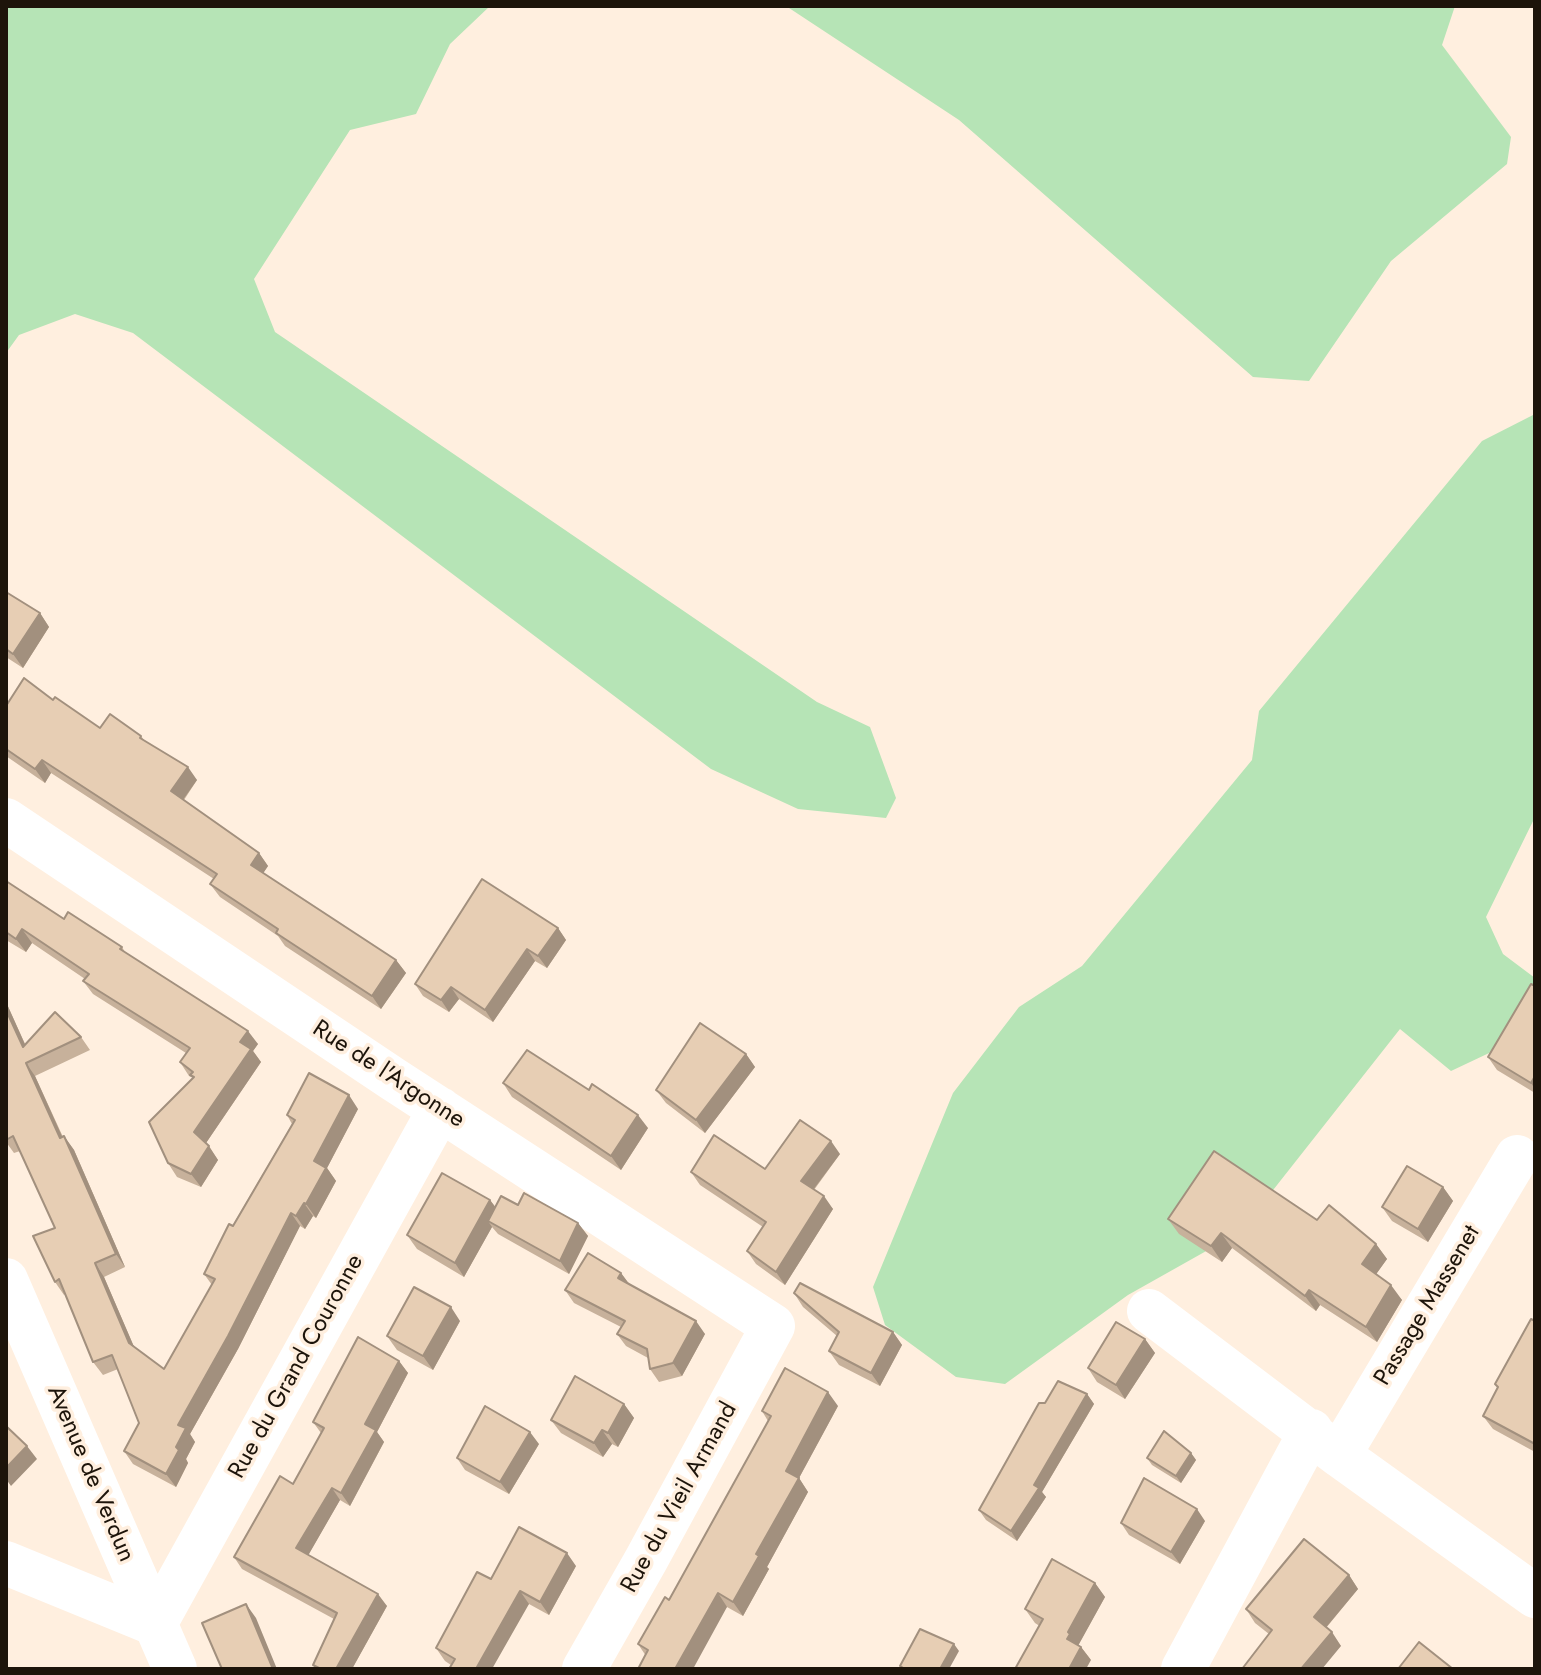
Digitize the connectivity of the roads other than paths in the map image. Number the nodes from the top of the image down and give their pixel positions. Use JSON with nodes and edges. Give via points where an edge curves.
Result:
{"nodes":[{"id":1,"x":6,"y":820,"type":"edge"},
{"id":2,"x":440,"y":1109,"type":"junction"},
{"id":3,"x":1517,"y":1157,"type":"dead end"},
{"id":4,"x":6,"y":1280,"type":"edge"},
{"id":5,"x":1149,"y":1311,"type":"dead end"},
{"id":6,"x":773,"y":1326,"type":"joint"},
{"id":7,"x":1325,"y":1443,"type":"junction"},
{"id":8,"x":6,"y":1563,"type":"edge"},
{"id":9,"x":1535,"y":1596,"type":"edge"},
{"id":10,"x":155,"y":1624,"type":"junction"},
{"id":11,"x":175,"y":1669,"type":"edge"},
{"id":12,"x":584,"y":1669,"type":"edge"},
{"id":13,"x":1183,"y":1669,"type":"edge"}],
"edges":[{"from":1,"to":2,"type":"street","name":"Rue de l'Argonne"},
{"from":2,"to":6,"type":"street","name":"Rue de l'Argonne"},
{"from":2,"to":10,"type":"street","name":"Rue du Grand Couronne"},
{"from":3,"to":7,"type":"street","name":"Passage Massenet"},
{"from":4,"to":10,"type":"street","name":"Avenue de Verdun"},
{"from":5,"to":7,"type":"street"},
{"from":6,"to":12,"type":"street","name":"Rue du Vieil Armand"},
{"from":7,"to":9,"type":"street"},
{"from":7,"to":13,"type":"street","name":"Passage Massenet"},
{"from":8,"to":10,"type":"street"},
{"from":10,"to":11,"type":"street","name":"Avenue de Verdun"}]}
